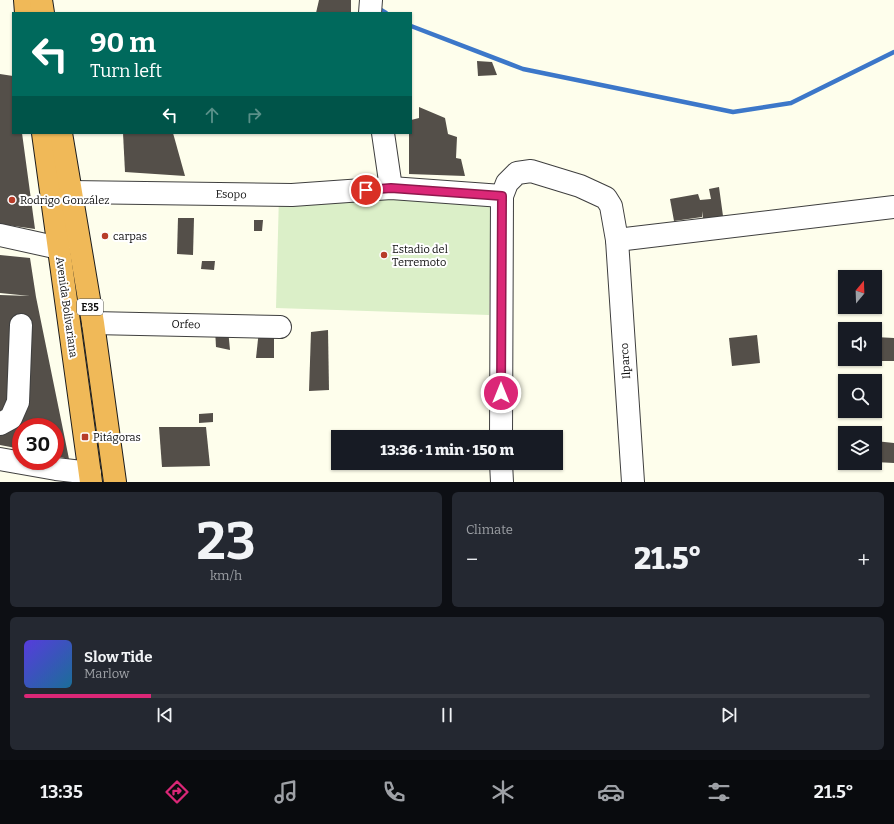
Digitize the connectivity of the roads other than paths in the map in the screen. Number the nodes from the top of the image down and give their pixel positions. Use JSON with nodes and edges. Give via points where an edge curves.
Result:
{"nodes":[{"id":1,"x":24,"y":0,"type":"edge"},
{"id":2,"x":41,"y":0,"type":"edge"},
{"id":3,"x":371,"y":0,"type":"edge"},
{"id":4,"x":26,"y":12,"type":"edge"},
{"id":5,"x":43,"y":12,"type":"edge"},
{"id":6,"x":370,"y":12,"type":"edge"},
{"id":7,"x":43,"y":134,"type":"edge"},
{"id":8,"x":61,"y":134,"type":"edge"},
{"id":9,"x":383,"y":134,"type":"edge"},
{"id":10,"x":391,"y":188,"type":"junction"},
{"id":11,"x":70,"y":192,"type":"junction"},
{"id":12,"x":502,"y":196,"type":"junction"},
{"id":13,"x":894,"y":207,"type":"edge"},
{"id":14,"x":0,"y":235,"type":"edge"},
{"id":15,"x":617,"y":240,"type":"junction"},
{"id":16,"x":59,"y":248,"type":"junction"},
{"id":17,"x":93,"y":323,"type":"junction"},
{"id":18,"x":21,"y":325,"type":"dead end"},
{"id":19,"x":280,"y":326,"type":"dead end"},
{"id":20,"x":0,"y":424,"type":"edge"},
{"id":21,"x":501,"y":430,"type":"edge"},
{"id":22,"x":0,"y":459,"type":"edge"},
{"id":23,"x":501,"y":470,"type":"edge"},
{"id":24,"x":90,"y":478,"type":"edge"},
{"id":25,"x":115,"y":482,"type":"edge"},
{"id":26,"x":502,"y":482,"type":"edge"},
{"id":27,"x":633,"y":482,"type":"edge"}],
"edges":[{"from":1,"to":4,"type":"highway"},
{"from":2,"to":5,"type":"highway"},
{"from":3,"to":6,"type":"street"},
{"from":7,"to":16,"type":"highway","name":"Avenida Bolivariana","number":"E35"},
{"from":8,"to":11,"type":"highway","name":"Avenida Bolivariana","number":"E35"},
{"from":9,"to":10,"type":"street"},
{"from":10,"to":11,"type":"street","name":"Esopo","via":[[292,196]]},
{"from":10,"to":12,"type":"street","name":"Esopo"},
{"from":11,"to":17,"type":"highway","name":"Avenida Bolivariana","number":"E35"},
{"from":12,"to":15,"type":"street","name":"Ilparco","via":[[507,183],[517,173],[531,171],[580,186],[606,198],[611,206]]},
{"from":12,"to":21,"type":"street"},
{"from":13,"to":15,"type":"street"},
{"from":14,"to":16,"type":"street"},
{"from":15,"to":27,"type":"street","name":"Ilparco"},
{"from":16,"to":24,"type":"highway","name":"Avenida Bolivariana","number":"E35"},
{"from":17,"to":19,"type":"street","name":"Orfeo"},
{"from":17,"to":25,"type":"highway","name":"Avenida Bolivariana","number":"E35"},
{"from":18,"to":20,"type":"street","via":[[18,402],[11,418]]},
{"from":22,"to":24,"type":"street"},
{"from":23,"to":26,"type":"street"}]}
